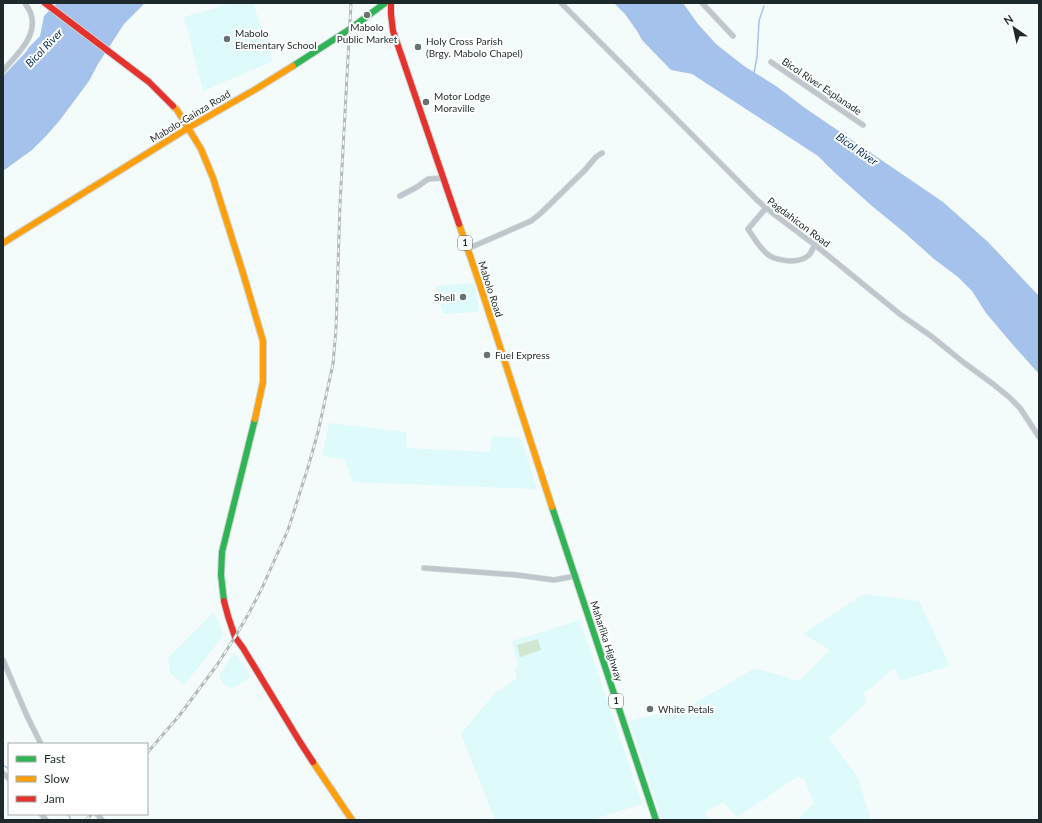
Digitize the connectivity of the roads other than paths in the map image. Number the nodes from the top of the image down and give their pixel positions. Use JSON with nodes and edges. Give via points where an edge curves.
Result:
{"nodes":[{"id":1,"x":25,"y":3,"type":"edge"},
{"id":2,"x":45,"y":3,"type":"edge"},
{"id":3,"x":385,"y":3,"type":"edge"},
{"id":4,"x":391,"y":3,"type":"edge"},
{"id":5,"x":561,"y":3,"type":"edge"},
{"id":6,"x":702,"y":3,"type":"edge"},
{"id":7,"x":733,"y":36,"type":"dead end"},
{"id":8,"x":771,"y":62,"type":"dead end"},
{"id":9,"x":3,"y":71,"type":"edge"},
{"id":10,"x":863,"y":125,"type":"dead end"},
{"id":11,"x":188,"y":128,"type":"junction"},
{"id":12,"x":602,"y":153,"type":"dead end"},
{"id":13,"x":443,"y":178,"type":"junction"},
{"id":14,"x":400,"y":196,"type":"dead end"},
{"id":15,"x":766,"y":208,"type":"junction"},
{"id":16,"x":3,"y":243,"type":"edge"},
{"id":17,"x":815,"y":245,"type":"junction"},
{"id":18,"x":467,"y":249,"type":"junction"},
{"id":19,"x":1039,"y":437,"type":"edge"},
{"id":20,"x":424,"y":568,"type":"dead end"},
{"id":21,"x":576,"y":579,"type":"junction"},
{"id":22,"x":3,"y":660,"type":"edge"},
{"id":23,"x":41,"y":743,"type":"edge"},
{"id":24,"x":352,"y":820,"type":"edge"},
{"id":25,"x":656,"y":820,"type":"edge"}],
"edges":[{"from":1,"to":9,"type":"street","via":[[31,14],[32,30],[29,40]]},
{"from":2,"to":11,"type":"main road","via":[[148,82],[177,110]]},
{"from":3,"to":11,"type":"main road","name":"Mabolo-Gainza Road","via":[[284,72]]},
{"from":4,"to":13,"type":"main road","name":"Mabolo Road","number":"1","via":[[393,31]]},
{"from":5,"to":15,"type":"street","name":"Pagdahicon Road"},
{"from":6,"to":7,"type":"street"},
{"from":8,"to":10,"type":"street","name":"Bicol River Esplanade"},
{"from":11,"to":16,"type":"main road","name":"Mabolo-Gainza Road"},
{"from":11,"to":24,"type":"main road","via":[[201,149],[213,178],[263,341],[263,382],[222,552],[222,595],[235,637]]},
{"from":12,"to":18,"type":"street","via":[[531,221]]},
{"from":13,"to":14,"type":"street","via":[[428,179]]},
{"from":13,"to":18,"type":"main road","name":"Mabolo Road","number":"1"},
{"from":15,"to":17,"type":"street","name":"Pagdahicon Road"},
{"from":15,"to":17,"type":"street","via":[[748,229],[766,253],[787,261],[799,260],[808,256]]},
{"from":17,"to":19,"type":"street","name":"Pagdahicon Road","via":[[901,315],[1009,397],[1020,408]]},
{"from":18,"to":21,"type":"main road","name":"Mabolo Road","number":"1"},
{"from":20,"to":21,"type":"street","via":[[554,580]]},
{"from":21,"to":25,"type":"main road","name":"Maharlika Highway","number":"1"},
{"from":22,"to":23,"type":"street"}]}
